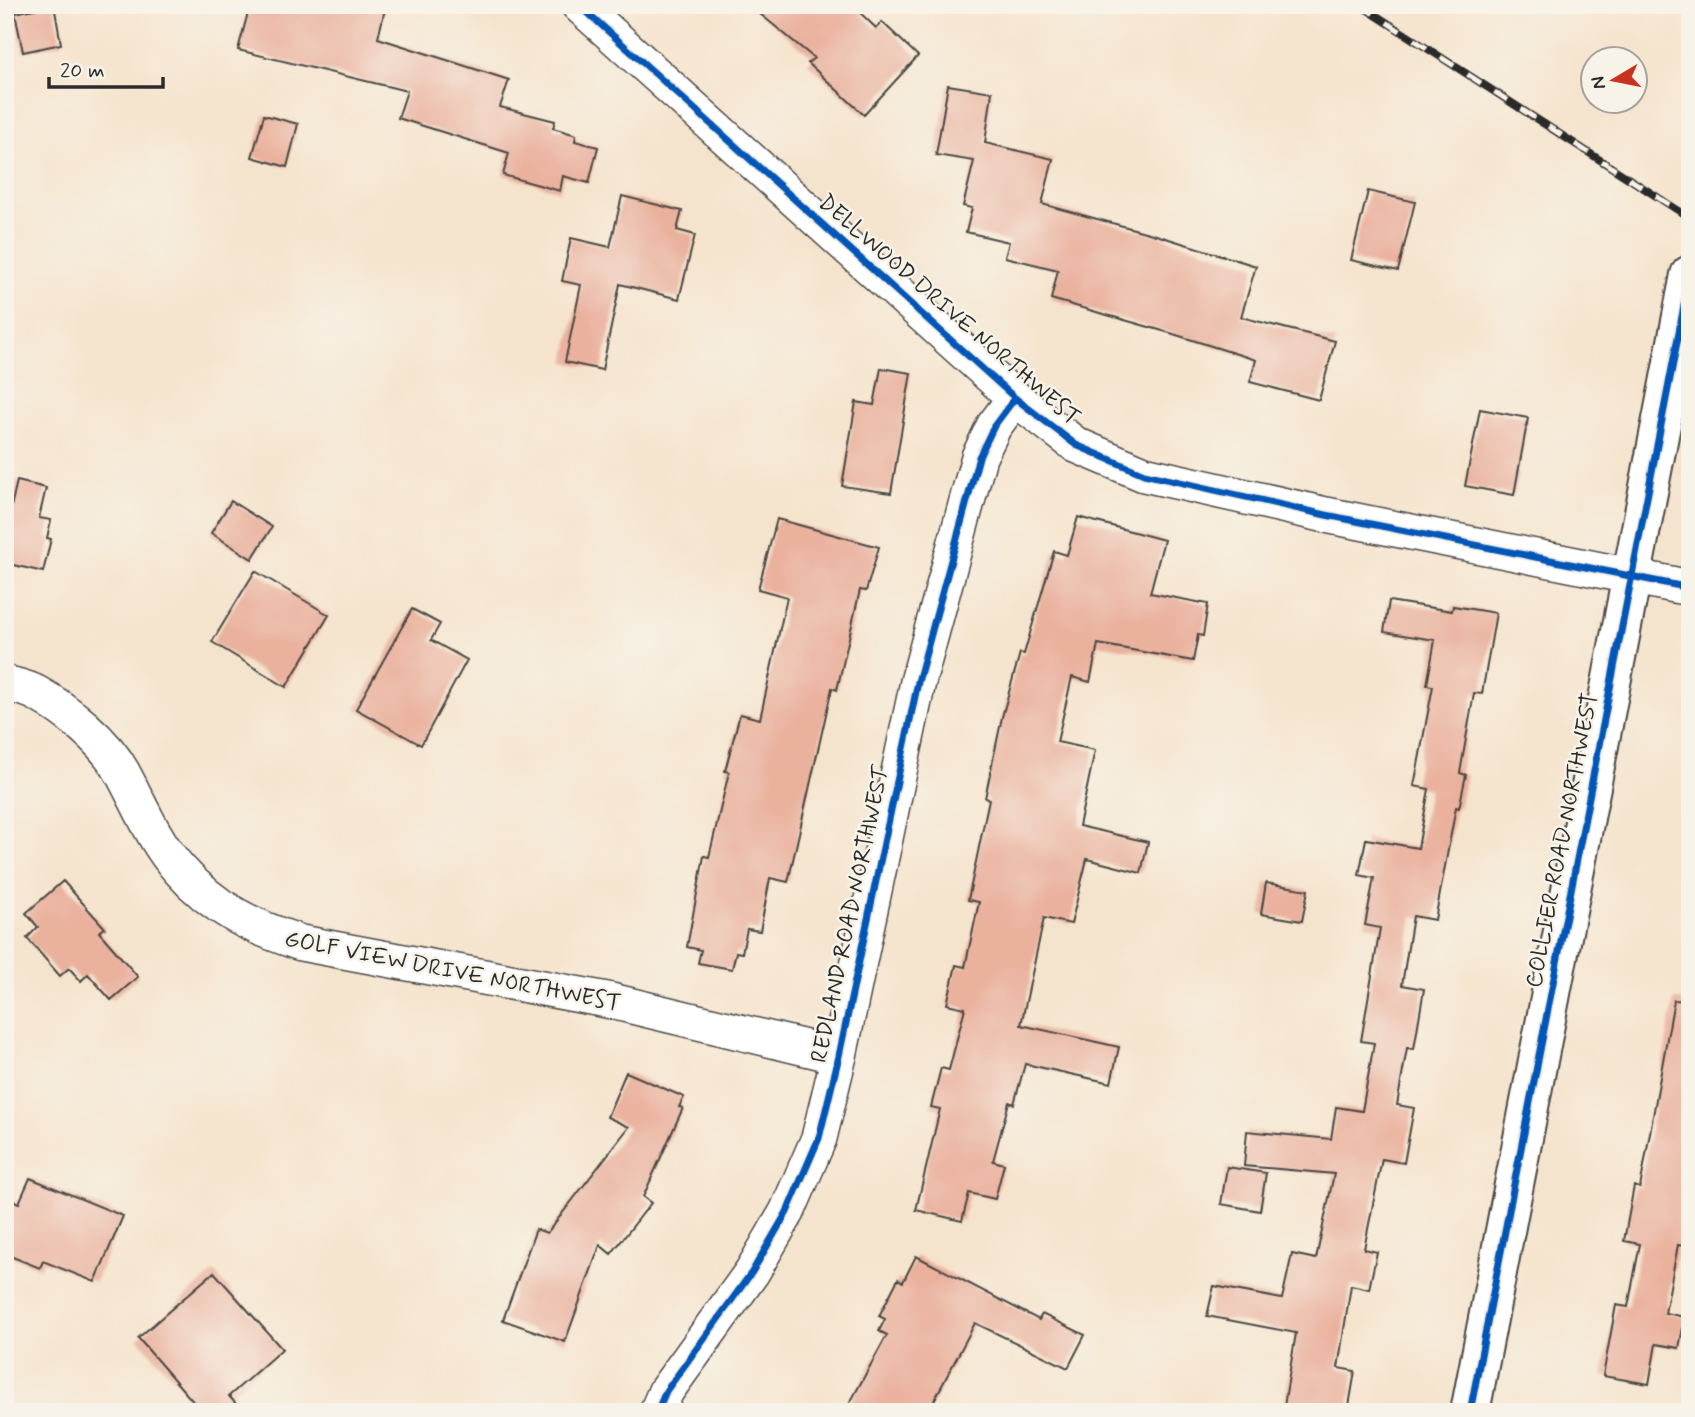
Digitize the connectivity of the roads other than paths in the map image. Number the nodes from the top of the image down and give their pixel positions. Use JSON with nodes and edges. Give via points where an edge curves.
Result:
{"nodes":[{"id":1,"x":579,"y":5,"type":"edge"},
{"id":2,"x":1689,"y":281,"type":"edge"},
{"id":3,"x":1015,"y":398,"type":"junction"},
{"id":4,"x":1632,"y":576,"type":"junction"},
{"id":5,"x":1690,"y":588,"type":"edge"},
{"id":6,"x":5,"y":683,"type":"edge"},
{"id":7,"x":839,"y":1056,"type":"junction"},
{"id":8,"x":657,"y":1412,"type":"edge"},
{"id":9,"x":1471,"y":1412,"type":"edge"}],
"edges":[{"from":1,"to":3,"type":"street","name":"DELLWOOD DRIVE NORTHWEST"},
{"from":2,"to":4,"type":"street","name":"COLLIER ROAD NORTHWEST"},
{"from":3,"to":4,"type":"street","name":"DELLWOOD DRIVE NORTHWEST","via":[[1076,444],[1144,474]]},
{"from":3,"to":7,"type":"street","name":"REDLAND ROAD NORTHWEST","via":[[979,457],[918,682]]},
{"from":4,"to":5,"type":"street","name":"DELLWOOD DRIVE NORTHWEST"},
{"from":4,"to":9,"type":"street","name":"COLLIER ROAD NORTHWEST"},
{"from":6,"to":7,"type":"street","name":"GOLF VIEW DRIVE NORTHWEST","via":[[35,692],[83,725],[120,769],[178,869],[215,903],[258,928],[301,943],[607,1000]]},
{"from":7,"to":8,"type":"street","name":"REDLAND ROAD NORTHWEST","via":[[818,1138],[787,1212],[752,1272],[666,1391]]}]}
